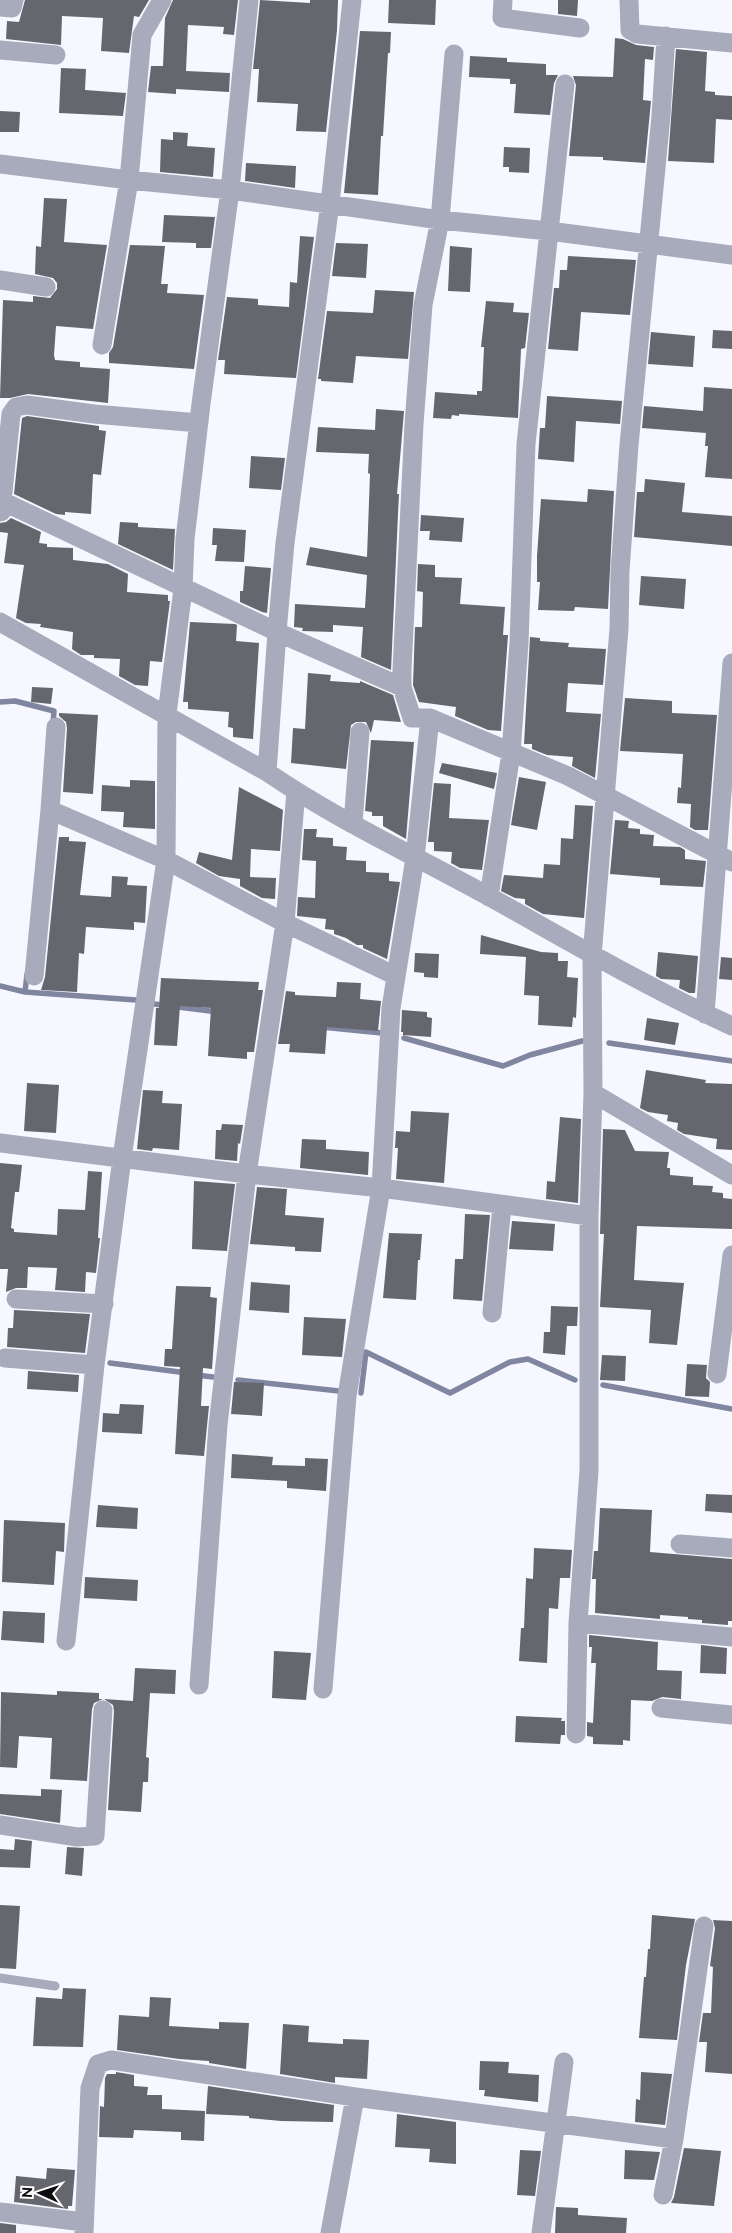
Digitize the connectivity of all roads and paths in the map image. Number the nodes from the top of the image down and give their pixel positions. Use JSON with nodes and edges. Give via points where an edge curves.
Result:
{"nodes":[{"id":1,"x":14,"y":0,"type":"edge"},
{"id":2,"x":162,"y":0,"type":"edge"},
{"id":3,"x":249,"y":0,"type":"edge"},
{"id":4,"x":352,"y":0,"type":"edge"},
{"id":5,"x":503,"y":0,"type":"edge"},
{"id":6,"x":629,"y":0,"type":"edge"},
{"id":7,"x":0,"y":7,"type":"edge"},
{"id":8,"x":580,"y":28,"type":"dead end"},
{"id":9,"x":666,"y":36,"type":"junction"},
{"id":10,"x":732,"y":43,"type":"edge"},
{"id":11,"x":0,"y":50,"type":"edge"},
{"id":12,"x":454,"y":54,"type":"dead end"},
{"id":13,"x":56,"y":55,"type":"dead end"},
{"id":14,"x":565,"y":84,"type":"dead end"},
{"id":15,"x":0,"y":164,"type":"edge"},
{"id":16,"x":129,"y":180,"type":"junction"},
{"id":17,"x":230,"y":190,"type":"junction"},
{"id":18,"x":330,"y":203,"type":"junction"},
{"id":19,"x":440,"y":220,"type":"junction"},
{"id":20,"x":549,"y":231,"type":"junction"},
{"id":21,"x":648,"y":244,"type":"junction"},
{"id":22,"x":732,"y":255,"type":"edge"},
{"id":23,"x":0,"y":280,"type":"edge"},
{"id":24,"x":46,"y":287,"type":"dead end"},
{"id":25,"x":102,"y":345,"type":"dead end"},
{"id":26,"x":199,"y":423,"type":"junction"},
{"id":27,"x":1,"y":505,"type":"edge"},
{"id":28,"x":183,"y":589,"type":"junction"},
{"id":29,"x":0,"y":622,"type":"edge"},
{"id":30,"x":277,"y":632,"type":"junction"},
{"id":31,"x":732,"y":663,"type":"edge"},
{"id":32,"x":402,"y":687,"type":"junction"},
{"id":33,"x":167,"y":714,"type":"junction"},
{"id":34,"x":430,"y":718,"type":"junction"},
{"id":35,"x":56,"y":727,"type":"dead end"},
{"id":36,"x":360,"y":732,"type":"dead end"},
{"id":37,"x":511,"y":753,"type":"junction"},
{"id":38,"x":268,"y":772,"type":"junction"},
{"id":39,"x":296,"y":792,"type":"junction"},
{"id":40,"x":605,"y":796,"type":"junction"},
{"id":41,"x":50,"y":810,"type":"junction"},
{"id":42,"x":353,"y":824,"type":"junction"},
{"id":43,"x":415,"y":858,"type":"junction"},
{"id":44,"x":725,"y":858,"type":"edge"},
{"id":45,"x":166,"y":860,"type":"junction"},
{"id":46,"x":489,"y":897,"type":"junction"},
{"id":47,"x":285,"y":922,"type":"junction"},
{"id":48,"x":592,"y":956,"type":"junction"},
{"id":49,"x":34,"y":976,"type":"dead end"},
{"id":50,"x":396,"y":976,"type":"junction"},
{"id":51,"x":706,"y":1014,"type":"junction"},
{"id":52,"x":732,"y":1026,"type":"edge"},
{"id":53,"x":593,"y":1093,"type":"junction"},
{"id":54,"x":0,"y":1143,"type":"edge"},
{"id":55,"x":122,"y":1158,"type":"junction"},
{"id":56,"x":247,"y":1174,"type":"junction"},
{"id":57,"x":732,"y":1175,"type":"edge"},
{"id":58,"x":381,"y":1188,"type":"junction"},
{"id":59,"x":502,"y":1205,"type":"junction"},
{"id":60,"x":589,"y":1216,"type":"junction"},
{"id":61,"x":732,"y":1255,"type":"edge"},
{"id":62,"x":16,"y":1298,"type":"dead end"},
{"id":63,"x":104,"y":1304,"type":"junction"},
{"id":64,"x":492,"y":1313,"type":"dead end"},
{"id":65,"x":5,"y":1358,"type":"dead end"},
{"id":66,"x":95,"y":1364,"type":"junction"},
{"id":67,"x":717,"y":1374,"type":"dead end"},
{"id":68,"x":680,"y":1544,"type":"dead end"},
{"id":69,"x":732,"y":1548,"type":"edge"},
{"id":70,"x":578,"y":1623,"type":"junction"},
{"id":71,"x":732,"y":1637,"type":"edge"},
{"id":72,"x":66,"y":1642,"type":"dead end"},
{"id":73,"x":199,"y":1685,"type":"dead end"},
{"id":74,"x":324,"y":1689,"type":"dead end"},
{"id":75,"x":661,"y":1708,"type":"dead end"},
{"id":76,"x":103,"y":1710,"type":"dead end"},
{"id":77,"x":732,"y":1714,"type":"edge"},
{"id":78,"x":576,"y":1734,"type":"dead end"},
{"id":79,"x":0,"y":1825,"type":"edge"},
{"id":80,"x":704,"y":1926,"type":"dead end"},
{"id":81,"x":0,"y":1978,"type":"edge"},
{"id":82,"x":55,"y":1986,"type":"dead end"},
{"id":83,"x":564,"y":2062,"type":"dead end"},
{"id":84,"x":355,"y":2098,"type":"junction"},
{"id":85,"x":555,"y":2124,"type":"junction"},
{"id":86,"x":674,"y":2139,"type":"junction"},
{"id":87,"x":663,"y":2195,"type":"dead end"},
{"id":88,"x":0,"y":2212,"type":"edge"},
{"id":89,"x":84,"y":2228,"type":"edge"},
{"id":90,"x":330,"y":2233,"type":"edge"},
{"id":91,"x":541,"y":2233,"type":"edge"}],
"edges":[{"from":1,"to":7,"type":"street","via":[[12,8]]},
{"from":2,"to":16,"type":"street","via":[[142,35]]},
{"from":3,"to":17,"type":"street"},
{"from":4,"to":18,"type":"street"},
{"from":5,"to":8,"type":"street","via":[[502,18]]},
{"from":6,"to":9,"type":"street","via":[[630,30],[637,34]]},
{"from":9,"to":10,"type":"street"},
{"from":9,"to":21,"type":"street"},
{"from":11,"to":13,"type":"street"},
{"from":12,"to":19,"type":"street"},
{"from":14,"to":20,"type":"street"},
{"from":15,"to":16,"type":"street"},
{"from":16,"to":17,"type":"street"},
{"from":16,"to":25,"type":"street"},
{"from":17,"to":18,"type":"street"},
{"from":17,"to":26,"type":"street"},
{"from":18,"to":19,"type":"street"},
{"from":18,"to":30,"type":"street"},
{"from":19,"to":20,"type":"street"},
{"from":19,"to":32,"type":"street","via":[[423,305]]},
{"from":20,"to":21,"type":"street"},
{"from":20,"to":37,"type":"street","via":[[526,444],[519,642]]},
{"from":21,"to":22,"type":"street"},
{"from":21,"to":40,"type":"street","via":[[628,445],[619,629]]},
{"from":23,"to":24,"type":"street"},
{"from":26,"to":27,"type":"street","via":[[94,414],[27,404],[16,407],[10,414]]},
{"from":26,"to":28,"type":"street","via":[[185,539]]},
{"from":27,"to":28,"type":"street"},
{"from":28,"to":30,"type":"street"},
{"from":28,"to":33,"type":"street"},
{"from":29,"to":33,"type":"street"},
{"from":30,"to":32,"type":"street"},
{"from":30,"to":38,"type":"street"},
{"from":31,"to":44,"type":"street"},
{"from":32,"to":34,"type":"street","via":[[412,718]]},
{"from":33,"to":38,"type":"street"},
{"from":33,"to":45,"type":"street"},
{"from":34,"to":37,"type":"street"},
{"from":34,"to":43,"type":"street"},
{"from":35,"to":41,"type":"street"},
{"from":36,"to":42,"type":"street"},
{"from":37,"to":40,"type":"street","via":[[568,776]]},
{"from":37,"to":46,"type":"street"},
{"from":38,"to":39,"type":"street"},
{"from":39,"to":42,"type":"street"},
{"from":39,"to":47,"type":"street"},
{"from":40,"to":44,"type":"street"},
{"from":40,"to":48,"type":"street"},
{"from":41,"to":45,"type":"street"},
{"from":41,"to":49,"type":"street"},
{"from":42,"to":43,"type":"street"},
{"from":43,"to":46,"type":"street"},
{"from":43,"to":50,"type":"street"},
{"from":44,"to":51,"type":"street"},
{"from":45,"to":47,"type":"street"},
{"from":45,"to":55,"type":"street"},
{"from":46,"to":48,"type":"street"},
{"from":47,"to":50,"type":"street"},
{"from":47,"to":56,"type":"street"},
{"from":48,"to":51,"type":"street"},
{"from":48,"to":53,"type":"street"},
{"from":50,"to":58,"type":"street","via":[[391,1008]]},
{"from":51,"to":52,"type":"street"},
{"from":53,"to":57,"type":"street"},
{"from":53,"to":60,"type":"street"},
{"from":54,"to":55,"type":"street"},
{"from":55,"to":56,"type":"street"},
{"from":55,"to":63,"type":"street"},
{"from":56,"to":58,"type":"street"},
{"from":56,"to":73,"type":"street","via":[[218,1426]]},
{"from":58,"to":59,"type":"street"},
{"from":58,"to":74,"type":"street","via":[[346,1396]]},
{"from":59,"to":60,"type":"street"},
{"from":59,"to":64,"type":"street"},
{"from":60,"to":70,"type":"street","via":[[589,1471]]},
{"from":61,"to":67,"type":"street"},
{"from":62,"to":63,"type":"street"},
{"from":63,"to":66,"type":"street"},
{"from":65,"to":66,"type":"street"},
{"from":66,"to":72,"type":"street"},
{"from":68,"to":69,"type":"street"},
{"from":70,"to":71,"type":"street"},
{"from":70,"to":78,"type":"street"},
{"from":75,"to":77,"type":"street"},
{"from":76,"to":79,"type":"street","via":[[95,1836],[77,1837]]},
{"from":80,"to":86,"type":"street"},
{"from":81,"to":82,"type":"lane"},
{"from":83,"to":85,"type":"street"},
{"from":84,"to":85,"type":"street"},
{"from":84,"to":89,"type":"street","via":[[111,2060],[98,2064],[90,2088]]},
{"from":84,"to":90,"type":"street"},
{"from":85,"to":86,"type":"street"},
{"from":85,"to":91,"type":"street"},
{"from":86,"to":87,"type":"street"},
{"from":88,"to":89,"type":"street"}]}
